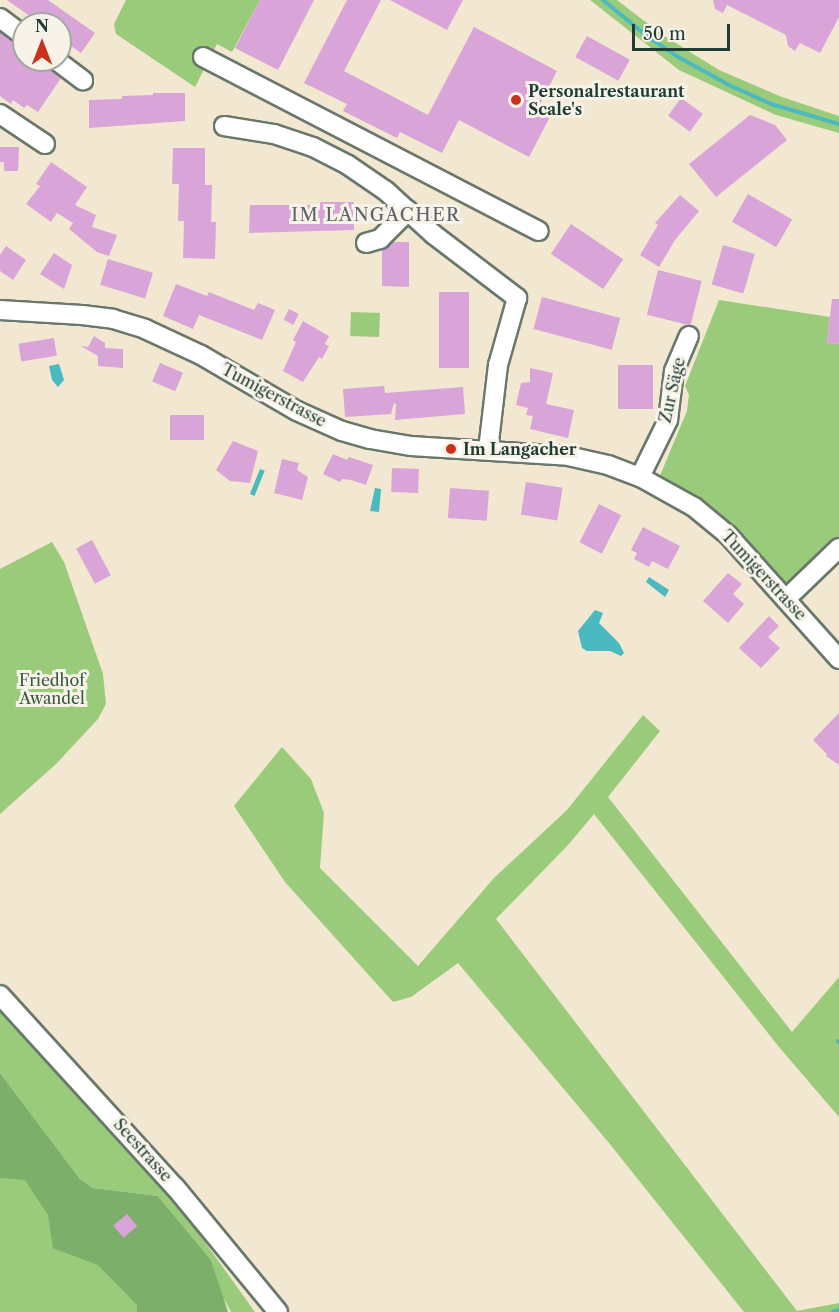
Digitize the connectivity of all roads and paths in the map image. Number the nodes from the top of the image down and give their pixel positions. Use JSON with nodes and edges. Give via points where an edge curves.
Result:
{"nodes":[{"id":1,"x":203,"y":57,"type":"dead end"},
{"id":2,"x":72,"y":72,"type":"edge"},
{"id":3,"x":83,"y":80,"type":"dead end"},
{"id":4,"x":0,"y":114,"type":"edge"},
{"id":5,"x":224,"y":126,"type":"dead end"},
{"id":6,"x":361,"y":139,"type":"junction"},
{"id":7,"x":45,"y":144,"type":"dead end"},
{"id":8,"x":348,"y":165,"type":"junction"},
{"id":9,"x":408,"y":211,"type":"junction"},
{"id":10,"x":539,"y":231,"type":"dead end"},
{"id":11,"x":371,"y":244,"type":"dead end"},
{"id":12,"x":0,"y":310,"type":"edge"},
{"id":13,"x":689,"y":336,"type":"dead end"},
{"id":14,"x":488,"y":450,"type":"junction"},
{"id":15,"x":640,"y":477,"type":"junction"},
{"id":16,"x":839,"y":548,"type":"edge"},
{"id":17,"x":787,"y":598,"type":"junction"},
{"id":18,"x":839,"y":658,"type":"edge"},
{"id":19,"x":0,"y":995,"type":"edge"},
{"id":20,"x":278,"y":1312,"type":"edge"}],
"edges":[{"from":1,"to":6,"type":"street"},
{"from":2,"to":3,"type":"street"},
{"from":4,"to":7,"type":"street"},
{"from":5,"to":8,"type":"street","via":[[274,134]]},
{"from":6,"to":8,"type":"street"},
{"from":6,"to":10,"type":"street"},
{"from":8,"to":9,"type":"street"},
{"from":9,"to":11,"type":"street"},
{"from":9,"to":14,"type":"street","via":[[516,298],[498,364]]},
{"from":12,"to":14,"type":"street","name":"Tumigerstrasse","via":[[112,319],[176,342],[297,411],[342,431],[411,446]]},
{"from":13,"to":15,"type":"street","name":"Zur Säge","via":[[679,356],[668,420],[650,441]]},
{"from":14,"to":15,"type":"street","name":"Tumigerstrasse","via":[[568,456]]},
{"from":15,"to":17,"type":"street","name":"Tumigerstrasse","via":[[694,507]]},
{"from":16,"to":17,"type":"street"},
{"from":17,"to":18,"type":"street","name":"Tumigerstrasse"},
{"from":19,"to":20,"type":"street","name":"Seestrasse","via":[[168,1179]]}]}
